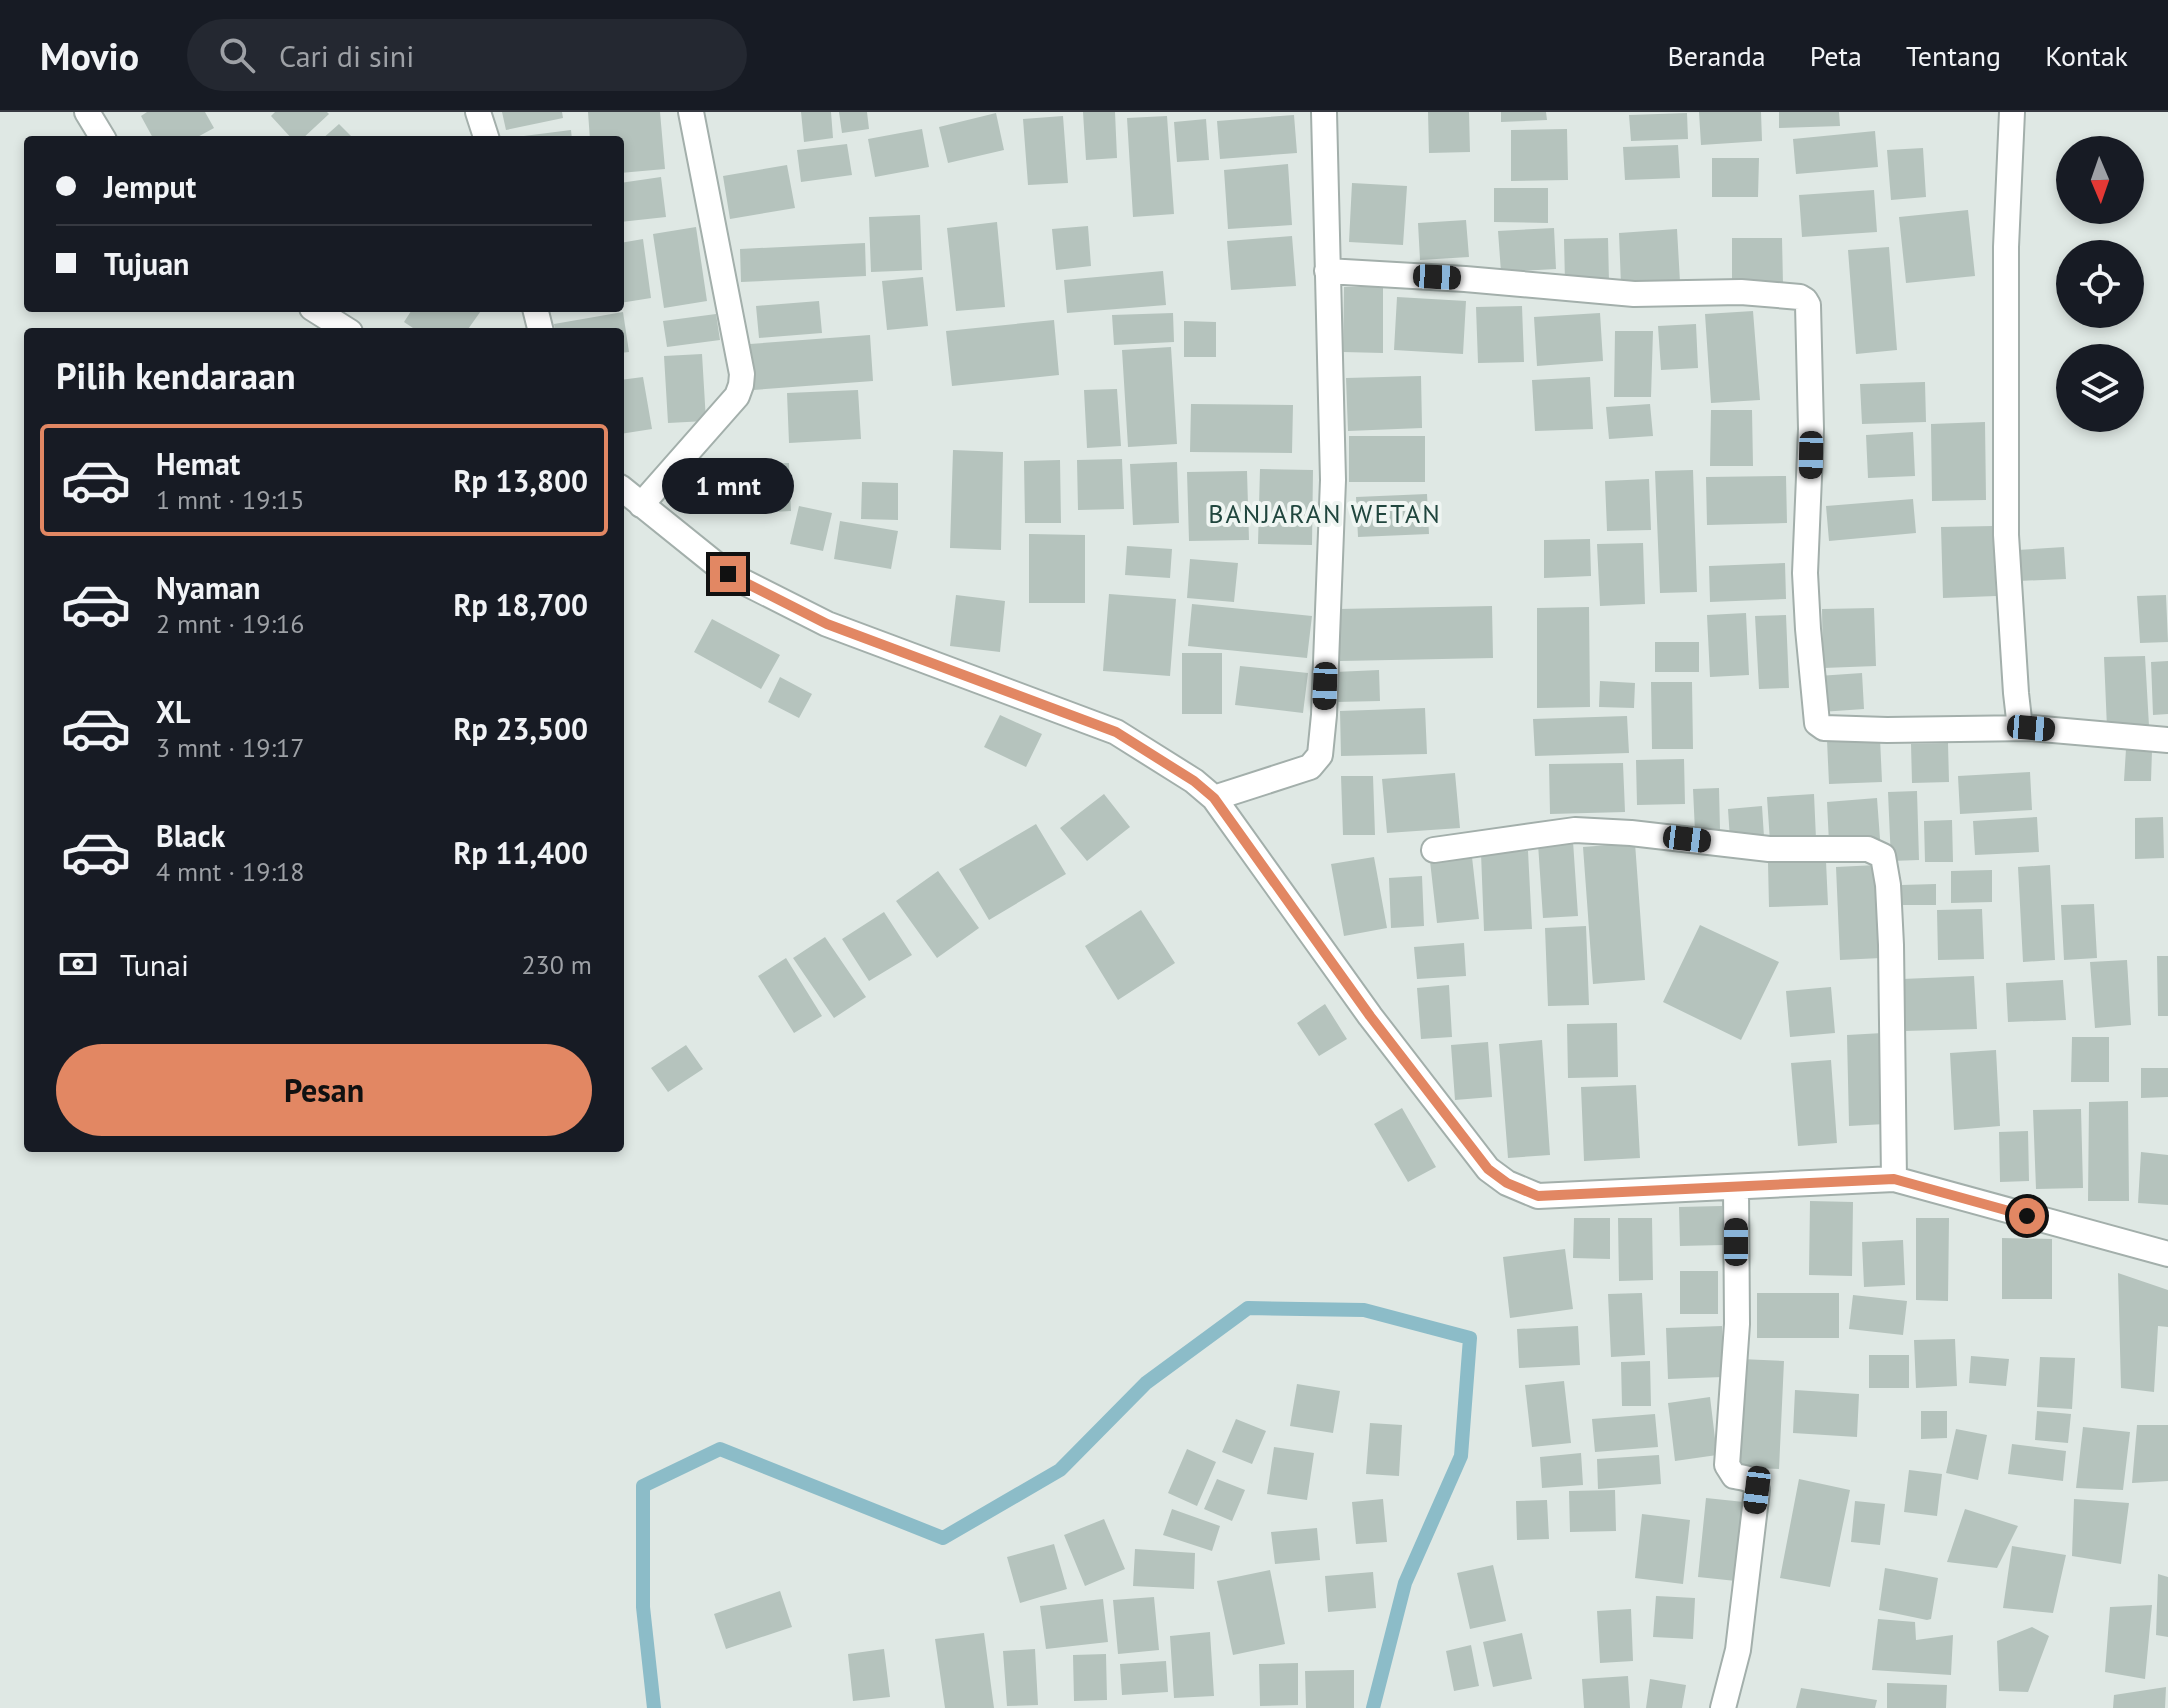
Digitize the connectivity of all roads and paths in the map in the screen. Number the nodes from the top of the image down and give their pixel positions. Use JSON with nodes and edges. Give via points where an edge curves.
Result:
{"nodes":[{"id":1,"x":87,"y":112,"type":"edge"},
{"id":2,"x":478,"y":112,"type":"edge"},
{"id":3,"x":691,"y":112,"type":"edge"},
{"id":4,"x":1324,"y":112,"type":"edge"},
{"id":5,"x":2012,"y":112,"type":"edge"},
{"id":6,"x":102,"y":136,"type":"edge"},
{"id":7,"x":486,"y":136,"type":"edge"},
{"id":8,"x":1327,"y":271,"type":"junction"},
{"id":9,"x":318,"y":312,"type":"edge"},
{"id":10,"x":344,"y":328,"type":"edge"},
{"id":11,"x":624,"y":490,"type":"edge"},
{"id":12,"x":641,"y":505,"type":"junction"},
{"id":13,"x":2020,"y":728,"type":"junction"},
{"id":14,"x":2168,"y":740,"type":"edge"},
{"id":15,"x":1214,"y":798,"type":"junction"},
{"id":16,"x":1434,"y":850,"type":"dead end"},
{"id":17,"x":1894,"y":1179,"type":"junction"},
{"id":18,"x":1736,"y":1187,"type":"junction"},
{"id":19,"x":2168,"y":1254,"type":"edge"},
{"id":20,"x":1723,"y":1708,"type":"edge"}],
"edges":[{"from":1,"to":6,"type":"street"},
{"from":2,"to":7,"type":"street"},
{"from":3,"to":12,"type":"street","via":[[736,335],[741,385]]},
{"from":4,"to":8,"type":"street"},
{"from":5,"to":13,"type":"street","via":[[2006,247],[2006,535]]},
{"from":8,"to":13,"type":"street","via":[[1634,294],[1741,292],[1805,300],[1811,349],[1805,573],[1817,723],[1824,728],[1887,730]]},
{"from":8,"to":15,"type":"street","via":[[1333,480],[1320,755],[1310,767]]},
{"from":9,"to":10,"type":"street"},
{"from":11,"to":12,"type":"street"},
{"from":12,"to":15,"type":"street","via":[[728,574],[827,624],[1116,732]]},
{"from":13,"to":14,"type":"street"},
{"from":15,"to":18,"type":"street","via":[[1370,1016],[1497,1176],[1538,1196]]},
{"from":16,"to":17,"type":"street","via":[[1575,830],[1769,849],[1868,849],[1883,856],[1891,945]]},
{"from":17,"to":18,"type":"street"},
{"from":17,"to":19,"type":"street"},
{"from":18,"to":20,"type":"street","via":[[1737,1324],[1727,1465],[1734,1476],[1756,1483],[1757,1490],[1738,1650]]}]}
